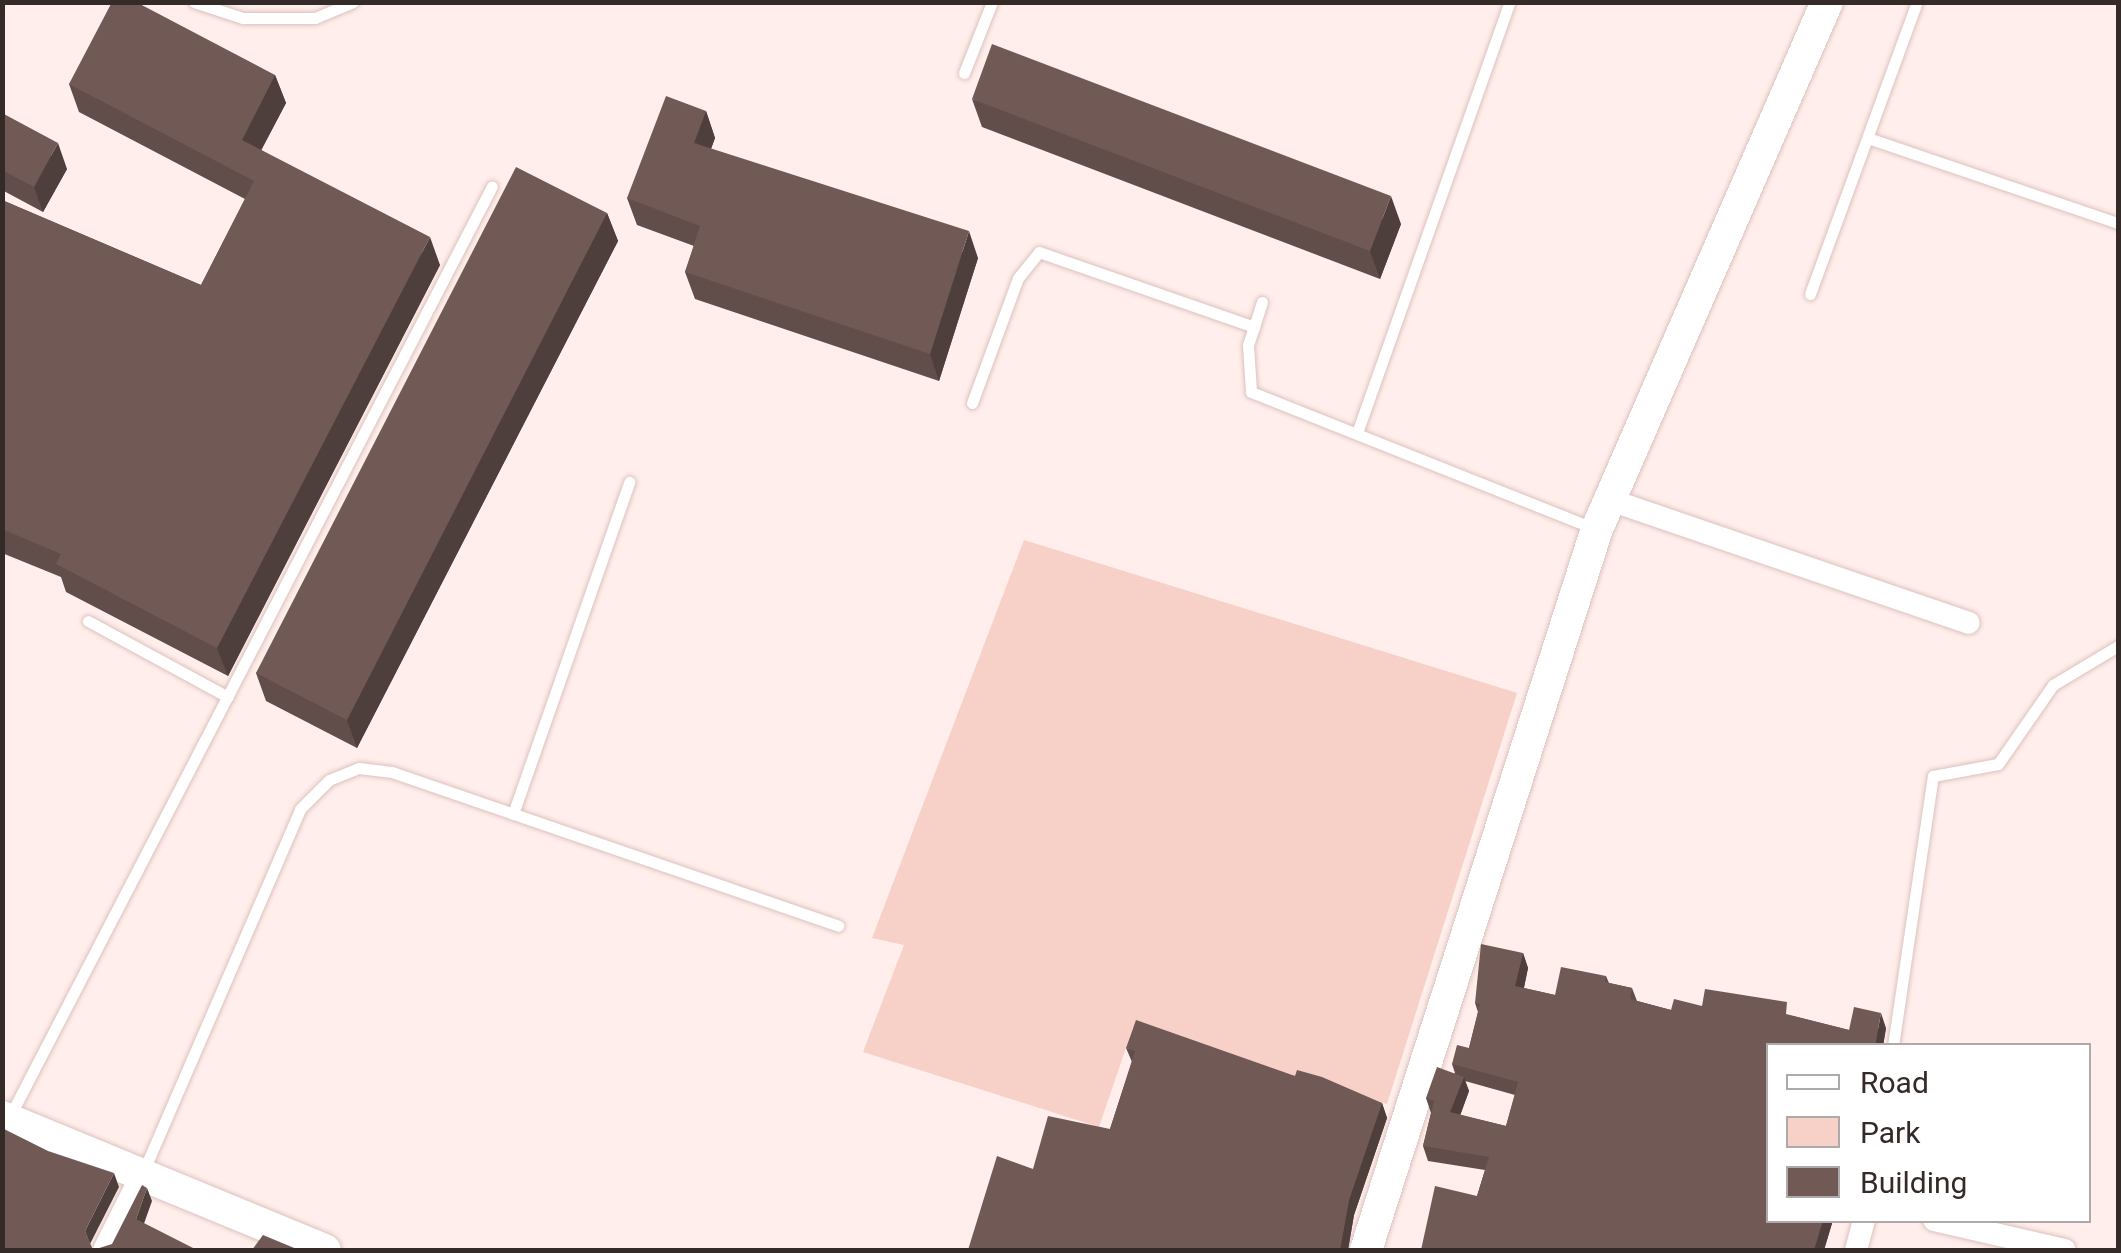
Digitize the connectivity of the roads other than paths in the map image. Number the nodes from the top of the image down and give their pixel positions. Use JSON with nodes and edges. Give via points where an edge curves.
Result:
{"nodes":[{"id":1,"x":194,"y":2,"type":"edge"},
{"id":2,"x":324,"y":2,"type":"edge"},
{"id":3,"x":354,"y":2,"type":"edge"},
{"id":4,"x":992,"y":2,"type":"edge"},
{"id":5,"x":1510,"y":2,"type":"edge"},
{"id":6,"x":1827,"y":2,"type":"edge"},
{"id":7,"x":1917,"y":2,"type":"edge"},
{"id":8,"x":315,"y":18,"type":"junction"},
{"id":9,"x":964,"y":73,"type":"dead end"},
{"id":10,"x":1868,"y":138,"type":"junction"},
{"id":11,"x":492,"y":186,"type":"dead end"},
{"id":12,"x":2118,"y":223,"type":"edge"},
{"id":13,"x":1810,"y":294,"type":"dead end"},
{"id":14,"x":1262,"y":302,"type":"dead end"},
{"id":15,"x":1254,"y":327,"type":"junction"},
{"id":16,"x":972,"y":403,"type":"dead end"},
{"id":17,"x":1356,"y":433,"type":"junction"},
{"id":18,"x":629,"y":482,"type":"dead end"},
{"id":19,"x":1603,"y":514,"type":"junction"},
{"id":20,"x":88,"y":621,"type":"dead end"},
{"id":21,"x":1969,"y":623,"type":"dead end"},
{"id":22,"x":2118,"y":646,"type":"edge"},
{"id":23,"x":228,"y":697,"type":"junction"},
{"id":24,"x":513,"y":814,"type":"junction"},
{"id":25,"x":838,"y":926,"type":"dead end"},
{"id":26,"x":1892,"y":1043,"type":"edge"},
{"id":27,"x":5,"y":1119,"type":"edge"},
{"id":28,"x":142,"y":1174,"type":"junction"},
{"id":29,"x":1863,"y":1223,"type":"edge"},
{"id":30,"x":1947,"y":1223,"type":"edge"},
{"id":31,"x":104,"y":1250,"type":"edge"},
{"id":32,"x":325,"y":1250,"type":"edge"},
{"id":33,"x":1366,"y":1250,"type":"edge"},
{"id":34,"x":1856,"y":1250,"type":"edge"},
{"id":35,"x":2065,"y":1250,"type":"edge"}],
"edges":[{"from":1,"to":8,"type":"lane","via":[[243,18]]},
{"from":2,"to":8,"type":"lane"},
{"from":3,"to":8,"type":"lane"},
{"from":4,"to":9,"type":"lane"},
{"from":5,"to":17,"type":"lane"},
{"from":6,"to":19,"type":"street"},
{"from":7,"to":10,"type":"lane"},
{"from":10,"to":12,"type":"lane"},
{"from":10,"to":13,"type":"lane"},
{"from":11,"to":23,"type":"lane"},
{"from":14,"to":15,"type":"lane"},
{"from":15,"to":16,"type":"lane","via":[[1039,252],[1018,278]]},
{"from":15,"to":17,"type":"lane","via":[[1246,383],[1251,392]]},
{"from":17,"to":19,"type":"lane"},
{"from":18,"to":24,"type":"lane"},
{"from":19,"to":21,"type":"street"},
{"from":19,"to":33,"type":"street"},
{"from":20,"to":23,"type":"lane"},
{"from":22,"to":26,"type":"lane","via":[[2053,685],[1998,764],[1933,776]]},
{"from":23,"to":27,"type":"lane"},
{"from":24,"to":25,"type":"lane"},
{"from":24,"to":28,"type":"lane","via":[[392,772],[360,768],[329,780],[300,809]]},
{"from":27,"to":28,"type":"street"},
{"from":28,"to":31,"type":"street"},
{"from":28,"to":32,"type":"street"},
{"from":29,"to":34,"type":"street"},
{"from":30,"to":35,"type":"street"}]}
